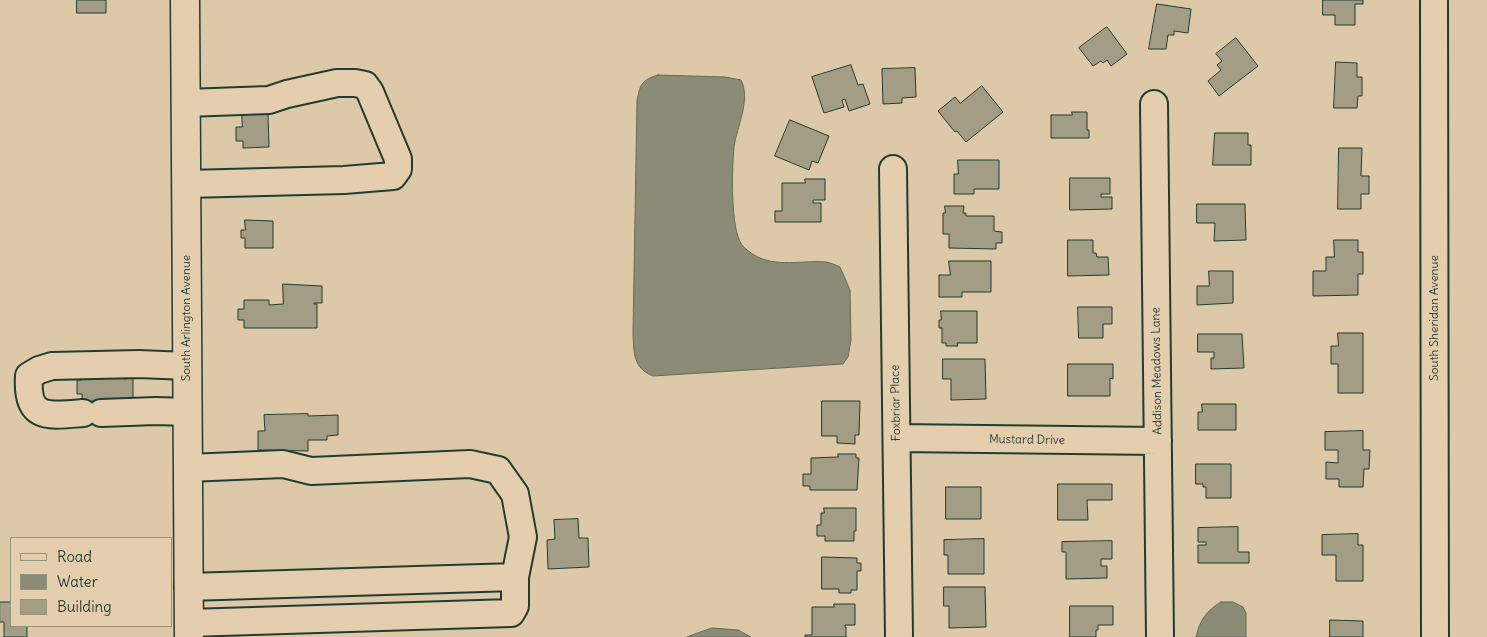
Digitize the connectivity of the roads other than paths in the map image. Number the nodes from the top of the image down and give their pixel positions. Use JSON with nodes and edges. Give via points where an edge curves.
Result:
{"nodes":[{"id":1,"x":185,"y":0,"type":"edge"},
{"id":2,"x":1434,"y":0,"type":"edge"},
{"id":3,"x":186,"y":103,"type":"junction"},
{"id":4,"x":1154,"y":104,"type":"dead end"},
{"id":5,"x":893,"y":169,"type":"dead end"},
{"id":6,"x":187,"y":184,"type":"junction"},
{"id":7,"x":187,"y":366,"type":"junction"},
{"id":8,"x":188,"y":412,"type":"junction"},
{"id":9,"x":897,"y":438,"type":"junction"},
{"id":10,"x":1158,"y":441,"type":"junction"},
{"id":11,"x":188,"y":468,"type":"junction"},
{"id":12,"x":515,"y":577,"type":"junction"},
{"id":13,"x":188,"y":587,"type":"junction"},
{"id":14,"x":189,"y":630,"type":"edge"},
{"id":15,"x":899,"y":637,"type":"edge"},
{"id":16,"x":1160,"y":637,"type":"edge"},
{"id":17,"x":1436,"y":637,"type":"edge"}],
"edges":[{"from":1,"to":3,"type":"main road","name":"South Arlington Avenue"},
{"from":2,"to":17,"type":"street","name":"South Sheridan Avenue"},
{"from":3,"to":6,"type":"main road","name":"South Arlington Avenue"},
{"from":3,"to":6,"type":"street","via":[[269,100],[337,83],[365,85],[398,159],[398,169],[393,176]]},
{"from":4,"to":10,"type":"street","name":"Addison Meadows Lane"},
{"from":5,"to":9,"type":"street","name":"Foxbriar Place"},
{"from":6,"to":7,"type":"main road","name":"South Arlington Avenue"},
{"from":7,"to":8,"type":"main road","name":"South Arlington Avenue"},
{"from":7,"to":8,"type":"street","via":[[52,366],[29,376],[28,385],[31,404],[41,413]]},
{"from":8,"to":11,"type":"main road","name":"South Arlington Avenue"},
{"from":9,"to":10,"type":"street","name":"Mustard Drive"},
{"from":9,"to":15,"type":"street","name":"Foxbriar Place"},
{"from":10,"to":16,"type":"street","name":"Addison Meadows Lane"},
{"from":11,"to":12,"type":"street","via":[[283,464],[311,472],[470,464],[498,470],[515,494],[523,537]]},
{"from":11,"to":13,"type":"main road","name":"South Arlington Avenue"},
{"from":12,"to":13,"type":"street"},
{"from":12,"to":14,"type":"street","via":[[515,606],[511,613]]},
{"from":13,"to":14,"type":"main road","name":"South Arlington Avenue"}]}
